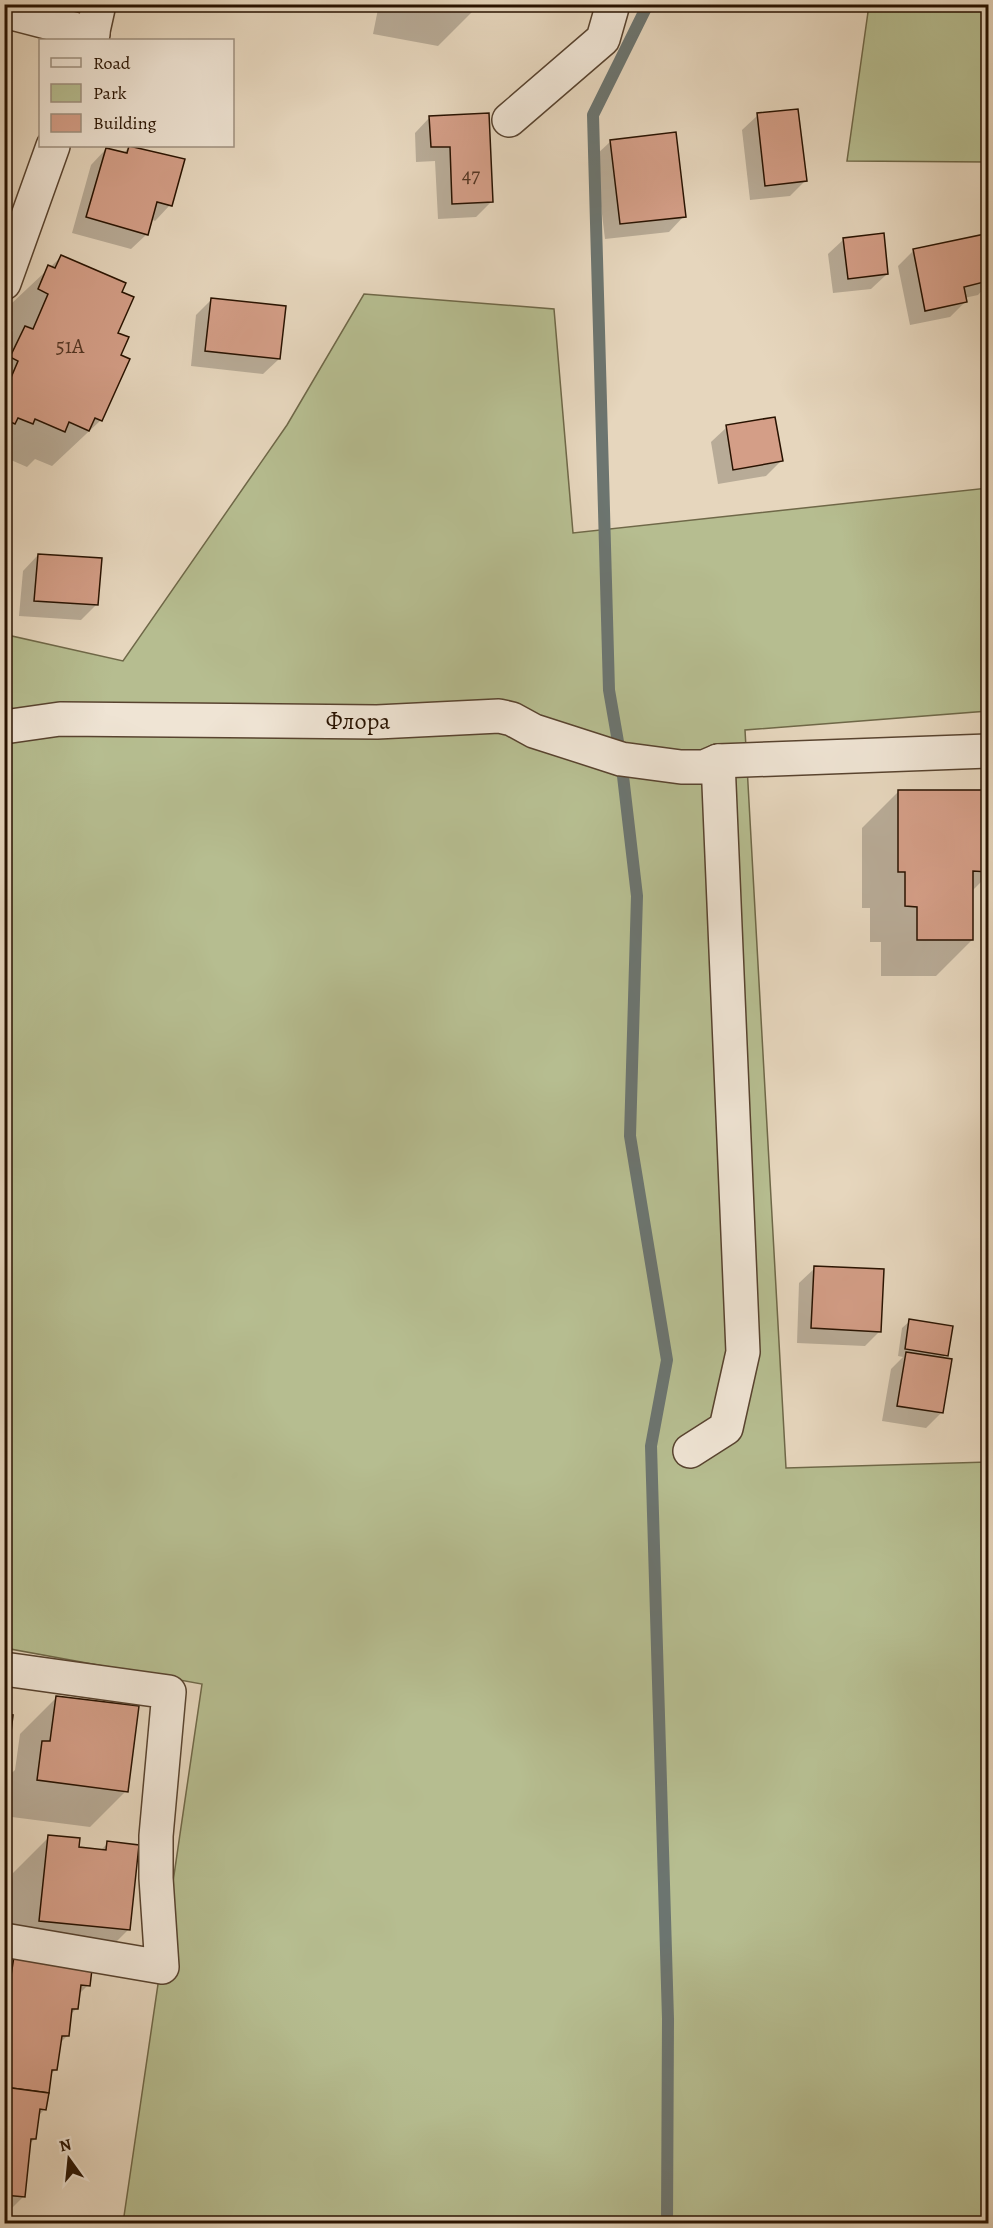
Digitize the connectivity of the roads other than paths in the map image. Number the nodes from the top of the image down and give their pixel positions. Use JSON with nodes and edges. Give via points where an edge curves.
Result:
{"nodes":[{"id":1,"x":613,"y":4,"type":"edge"},
{"id":2,"x":4,"y":11,"type":"edge"},
{"id":3,"x":95,"y":26,"type":"edge"},
{"id":4,"x":509,"y":120,"type":"dead end"},
{"id":5,"x":53,"y":147,"type":"edge"},
{"id":6,"x":4,"y":283,"type":"edge"},
{"id":7,"x":4,"y":727,"type":"edge"},
{"id":8,"x":988,"y":751,"type":"edge"},
{"id":9,"x":711,"y":764,"type":"junction"},
{"id":10,"x":690,"y":1451,"type":"dead end"},
{"id":11,"x":4,"y":1669,"type":"edge"},
{"id":12,"x":4,"y":1940,"type":"edge"}],
"edges":[{"from":1,"to":4,"type":"street","via":[[603,39]]},
{"from":2,"to":3,"type":"street"},
{"from":5,"to":6,"type":"street"},
{"from":7,"to":9,"type":"street","name":"Флора","via":[[60,719],[377,722],[499,716],[549,737],[621,759],[681,767]]},
{"from":8,"to":9,"type":"street","name":"Флора"},
{"from":9,"to":10,"type":"street","via":[[743,1352],[726,1428]]},
{"from":11,"to":12,"type":"street","via":[[169,1692],[156,1836],[162,1967]]}]}
